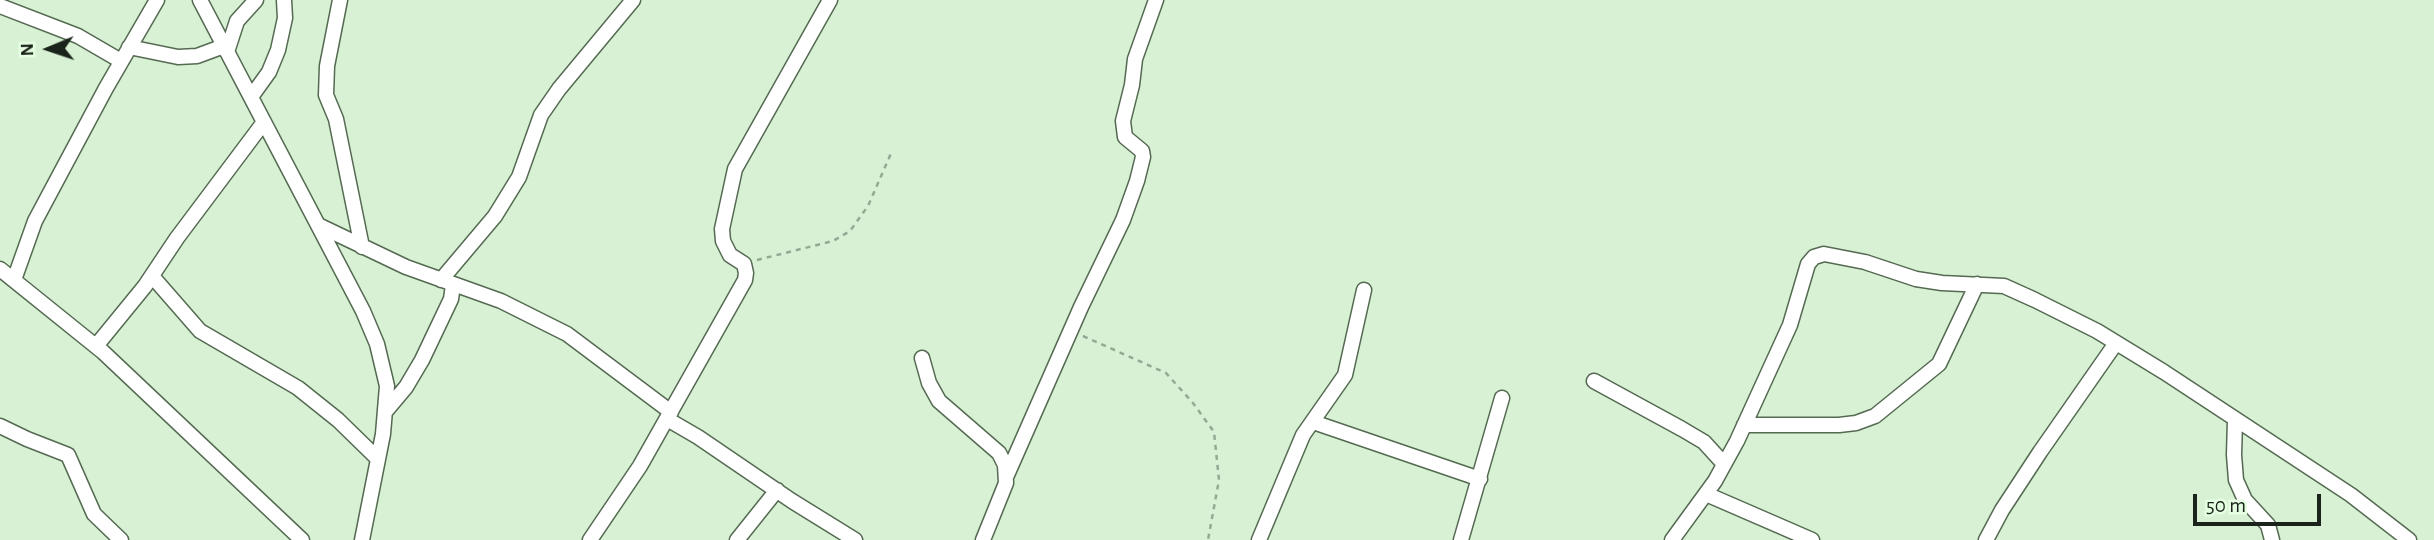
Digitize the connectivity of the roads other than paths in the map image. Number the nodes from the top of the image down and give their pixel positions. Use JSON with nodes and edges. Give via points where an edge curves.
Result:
{"nodes":[{"id":1,"x":157,"y":0,"type":"edge"},
{"id":2,"x":200,"y":0,"type":"edge"},
{"id":3,"x":256,"y":0,"type":"edge"},
{"id":4,"x":284,"y":0,"type":"edge"},
{"id":5,"x":340,"y":0,"type":"edge"},
{"id":6,"x":633,"y":0,"type":"edge"},
{"id":7,"x":830,"y":0,"type":"edge"},
{"id":8,"x":1156,"y":0,"type":"edge"},
{"id":9,"x":0,"y":6,"type":"edge"},
{"id":10,"x":129,"y":47,"type":"junction"},
{"id":11,"x":226,"y":49,"type":"junction"},
{"id":12,"x":121,"y":61,"type":"junction"},
{"id":13,"x":251,"y":97,"type":"junction"},
{"id":14,"x":264,"y":122,"type":"junction"},
{"id":15,"x":318,"y":225,"type":"junction"},
{"id":16,"x":362,"y":247,"type":"junction"},
{"id":17,"x":0,"y":270,"type":"edge"},
{"id":18,"x":152,"y":276,"type":"junction"},
{"id":19,"x":14,"y":280,"type":"junction"},
{"id":20,"x":447,"y":283,"type":"junction"},
{"id":21,"x":1977,"y":284,"type":"junction"},
{"id":22,"x":1364,"y":290,"type":"dead end"},
{"id":23,"x":2116,"y":343,"type":"junction"},
{"id":24,"x":96,"y":346,"type":"junction"},
{"id":25,"x":922,"y":358,"type":"dead end"},
{"id":26,"x":1594,"y":381,"type":"dead end"},
{"id":27,"x":1502,"y":398,"type":"dead end"},
{"id":28,"x":385,"y":413,"type":"junction"},
{"id":29,"x":669,"y":416,"type":"junction"},
{"id":30,"x":2235,"y":420,"type":"junction"},
{"id":31,"x":1313,"y":422,"type":"junction"},
{"id":32,"x":1744,"y":425,"type":"junction"},
{"id":33,"x":0,"y":426,"type":"edge"},
{"id":34,"x":378,"y":459,"type":"junction"},
{"id":35,"x":1724,"y":464,"type":"junction"},
{"id":36,"x":1007,"y":475,"type":"junction"},
{"id":37,"x":1480,"y":479,"type":"junction"},
{"id":38,"x":777,"y":490,"type":"junction"},
{"id":39,"x":1706,"y":494,"type":"junction"},
{"id":40,"x":2390,"y":534,"type":"edge"},
{"id":41,"x":121,"y":540,"type":"edge"},
{"id":42,"x":302,"y":540,"type":"edge"},
{"id":43,"x":362,"y":540,"type":"edge"},
{"id":44,"x":590,"y":540,"type":"edge"},
{"id":45,"x":737,"y":540,"type":"edge"},
{"id":46,"x":855,"y":540,"type":"edge"},
{"id":47,"x":982,"y":540,"type":"edge"},
{"id":48,"x":1259,"y":540,"type":"edge"},
{"id":49,"x":1461,"y":540,"type":"edge"},
{"id":50,"x":1672,"y":540,"type":"edge"},
{"id":51,"x":1812,"y":540,"type":"edge"},
{"id":52,"x":1986,"y":540,"type":"edge"},
{"id":53,"x":2272,"y":540,"type":"edge"},
{"id":54,"x":2409,"y":540,"type":"edge"}],
"edges":[{"from":1,"to":10,"type":"street"},
{"from":2,"to":11,"type":"street"},
{"from":3,"to":11,"type":"street","via":[[237,21]]},
{"from":4,"to":13,"type":"street","via":[[278,50]]},
{"from":5,"to":16,"type":"street","via":[[326,95],[336,119]]},
{"from":6,"to":20,"type":"street","via":[[541,116],[519,177]]},
{"from":7,"to":29,"type":"street","via":[[735,169],[723,242],[730,255],[744,264],[746,273]]},
{"from":8,"to":36,"type":"street","via":[[1135,59],[1123,121],[1125,136],[1142,151],[1142,163],[1123,220]]},
{"from":9,"to":12,"type":"street","via":[[78,36]]},
{"from":10,"to":11,"type":"street","via":[[178,57]]},
{"from":10,"to":12,"type":"street"},
{"from":11,"to":13,"type":"street"},
{"from":12,"to":19,"type":"street","via":[[35,221]]},
{"from":13,"to":14,"type":"street"},
{"from":14,"to":15,"type":"street"},
{"from":14,"to":18,"type":"street"},
{"from":15,"to":16,"type":"street"},
{"from":15,"to":28,"type":"street","via":[[377,344],[387,386]]},
{"from":16,"to":20,"type":"street"},
{"from":17,"to":19,"type":"street"},
{"from":18,"to":24,"type":"street"},
{"from":18,"to":34,"type":"street","via":[[200,331],[298,388]]},
{"from":19,"to":24,"type":"street"},
{"from":20,"to":28,"type":"street","via":[[451,299],[422,360]]},
{"from":20,"to":29,"type":"street","via":[[501,300],[567,334]]},
{"from":21,"to":23,"type":"street","via":[[2004,286]]},
{"from":21,"to":32,"type":"street","via":[[1939,364],[1875,416],[1856,424]]},
{"from":21,"to":32,"type":"street","via":[[1916,279],[1857,260],[1824,254],[1814,257],[1790,325]]},
{"from":22,"to":31,"type":"street","via":[[1345,374]]},
{"from":23,"to":30,"type":"street"},
{"from":23,"to":52,"type":"street"},
{"from":24,"to":42,"type":"street"},
{"from":25,"to":36,"type":"street","via":[[939,401],[999,453]]},
{"from":26,"to":35,"type":"street","via":[[1704,442]]},
{"from":27,"to":37,"type":"street"},
{"from":28,"to":34,"type":"street"},
{"from":29,"to":38,"type":"street"},
{"from":29,"to":44,"type":"street"},
{"from":30,"to":40,"type":"street","via":[[2351,495]]},
{"from":30,"to":53,"type":"street","via":[[2236,480],[2245,500],[2268,525]]},
{"from":31,"to":37,"type":"street"},
{"from":31,"to":48,"type":"street","via":[[1303,435]]},
{"from":32,"to":35,"type":"street"},
{"from":33,"to":41,"type":"street","via":[[68,455],[94,514]]},
{"from":34,"to":43,"type":"street"},
{"from":35,"to":39,"type":"street"},
{"from":36,"to":47,"type":"street"},
{"from":37,"to":49,"type":"street"},
{"from":38,"to":45,"type":"street"},
{"from":38,"to":46,"type":"street"},
{"from":39,"to":50,"type":"street"},
{"from":39,"to":51,"type":"street"},
{"from":40,"to":54,"type":"street"}]}
